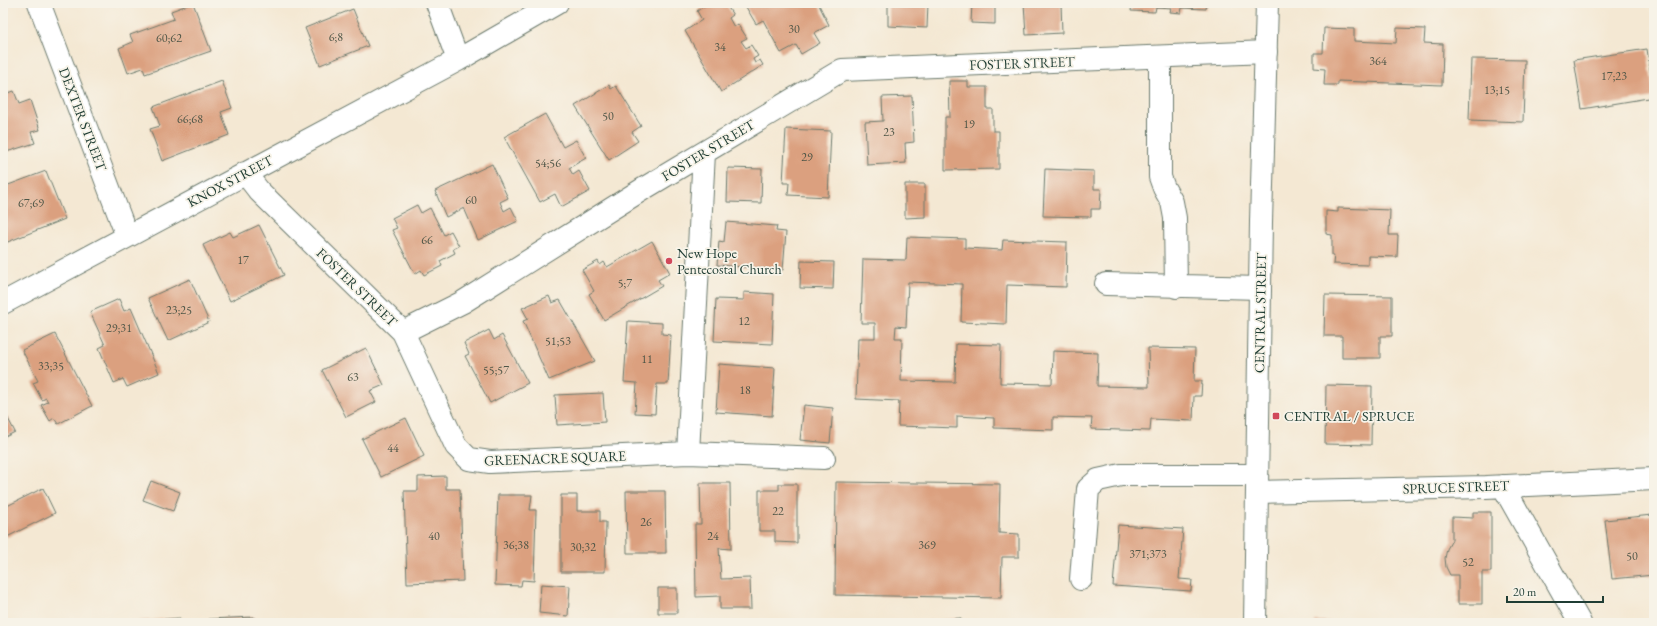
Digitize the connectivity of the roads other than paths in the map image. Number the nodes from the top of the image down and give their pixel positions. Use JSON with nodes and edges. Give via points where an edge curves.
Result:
{"nodes":[{"id":1,"x":39,"y":3,"type":"edge"},
{"id":2,"x":437,"y":3,"type":"edge"},
{"id":3,"x":557,"y":3,"type":"edge"},
{"id":4,"x":1267,"y":3,"type":"edge"},
{"id":5,"x":1266,"y":52,"type":"junction"},
{"id":6,"x":1160,"y":57,"type":"junction"},
{"id":7,"x":458,"y":60,"type":"junction"},
{"id":8,"x":704,"y":152,"type":"junction"},
{"id":9,"x":245,"y":174,"type":"junction"},
{"id":10,"x":127,"y":236,"type":"junction"},
{"id":11,"x":1106,"y":284,"type":"dead end"},
{"id":12,"x":1176,"y":287,"type":"junction"},
{"id":13,"x":1260,"y":288,"type":"junction"},
{"id":14,"x":3,"y":303,"type":"edge"},
{"id":15,"x":403,"y":332,"type":"junction"},
{"id":16,"x":688,"y":453,"type":"junction"},
{"id":17,"x":824,"y":458,"type":"dead end"},
{"id":18,"x":1654,"y":479,"type":"edge"},
{"id":19,"x":1257,"y":484,"type":"junction"},
{"id":20,"x":1503,"y":486,"type":"junction"},
{"id":21,"x":1081,"y":579,"type":"dead end"},
{"id":22,"x":1255,"y":623,"type":"edge"},
{"id":23,"x":1580,"y":623,"type":"edge"}],
"edges":[{"from":1,"to":10,"type":"street","name":"DEXTER STREET"},
{"from":2,"to":7,"type":"street"},
{"from":3,"to":7,"type":"street","name":"KNOX STREET"},
{"from":4,"to":5,"type":"street","name":"CENTRAL STREET"},
{"from":5,"to":6,"type":"street","name":"FOSTER STREET"},
{"from":5,"to":13,"type":"street","name":"CENTRAL STREET"},
{"from":6,"to":8,"type":"street","name":"FOSTER STREET","via":[[842,70]]},
{"from":6,"to":12,"type":"street","via":[[1160,176],[1172,202],[1175,218]]},
{"from":7,"to":9,"type":"street","name":"KNOX STREET"},
{"from":8,"to":15,"type":"street","name":"FOSTER STREET","via":[[463,302]]},
{"from":8,"to":16,"type":"street"},
{"from":9,"to":10,"type":"street","name":"KNOX STREET"},
{"from":9,"to":15,"type":"street","name":"FOSTER STREET","via":[[259,191]]},
{"from":10,"to":14,"type":"street","name":"KNOX STREET"},
{"from":11,"to":12,"type":"street"},
{"from":12,"to":13,"type":"street"},
{"from":13,"to":19,"type":"street","name":"CENTRAL STREET"},
{"from":15,"to":16,"type":"street","name":"GREENACRE SQUARE","via":[[456,446],[469,459],[490,462]]},
{"from":16,"to":17,"type":"street","name":"GREENACRE SQUARE"},
{"from":18,"to":20,"type":"street","name":"SPRUCE STREET"},
{"from":19,"to":20,"type":"street","name":"SPRUCE STREET"},
{"from":19,"to":21,"type":"street","name":"SPRUCE STREET","via":[[1121,475],[1098,480],[1088,489]]},
{"from":19,"to":22,"type":"street","name":"CENTRAL STREET"},
{"from":20,"to":23,"type":"street"}]}
